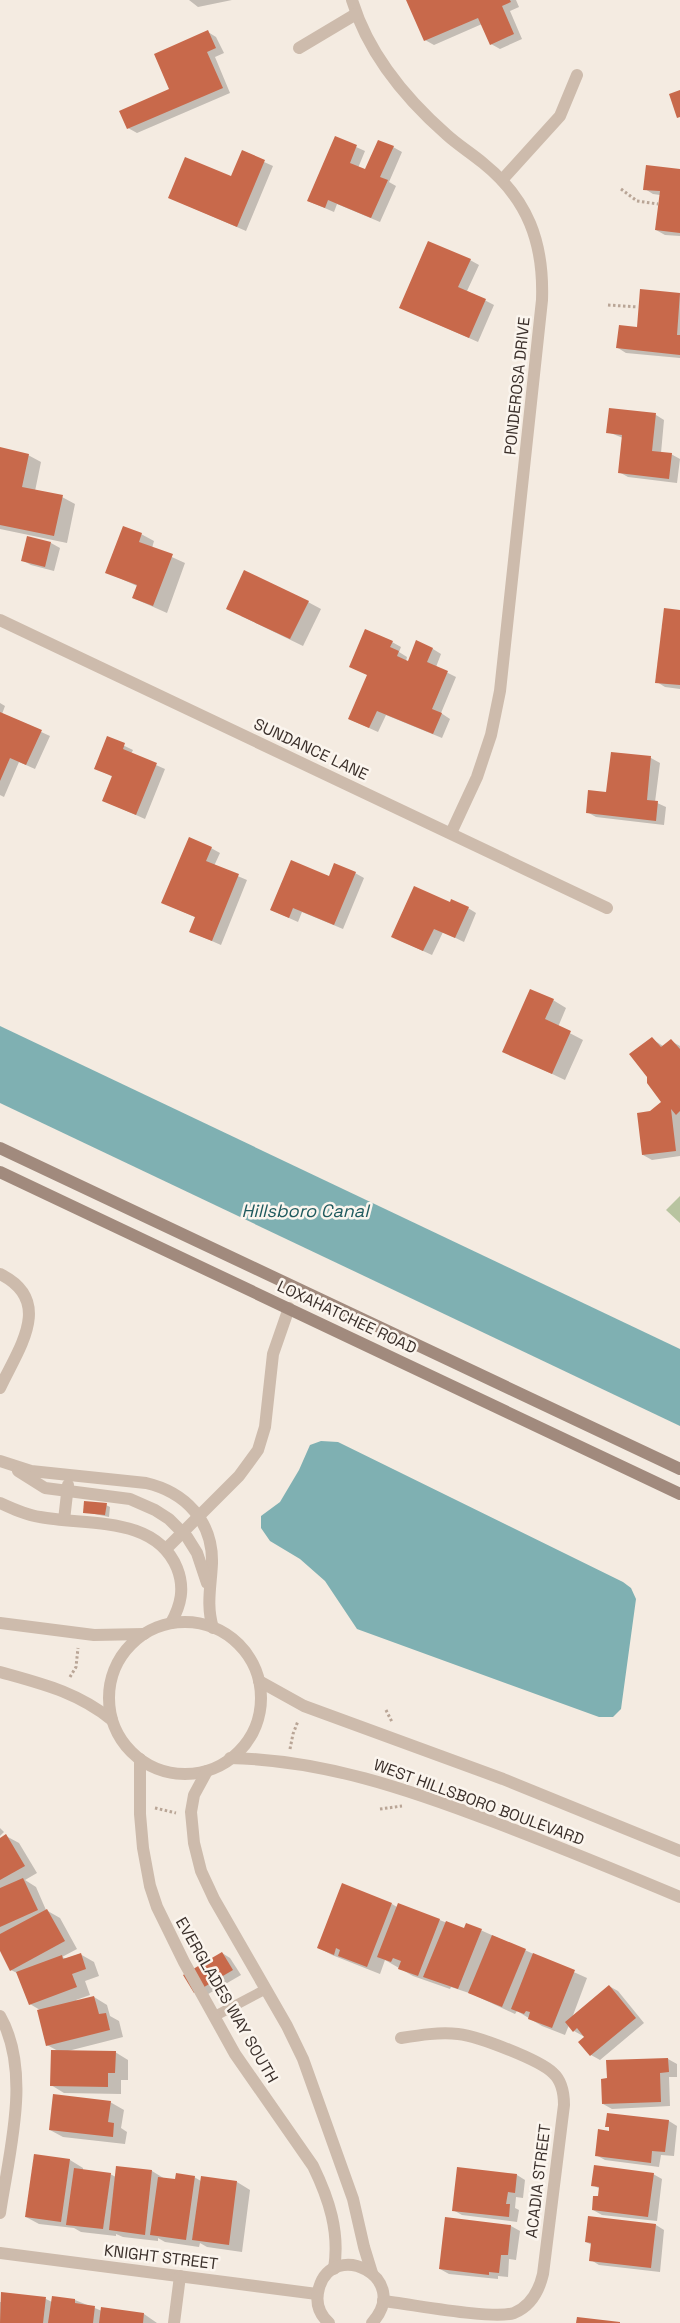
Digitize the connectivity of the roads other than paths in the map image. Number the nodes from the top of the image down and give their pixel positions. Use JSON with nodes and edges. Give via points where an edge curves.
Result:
{"nodes":[{"id":1,"x":352,"y":0,"type":"edge"},
{"id":2,"x":356,"y":14,"type":"junction"},
{"id":3,"x":299,"y":48,"type":"dead end"},
{"id":4,"x":578,"y":75,"type":"dead end"},
{"id":5,"x":502,"y":180,"type":"junction"},
{"id":6,"x":0,"y":620,"type":"edge"},
{"id":7,"x":451,"y":833,"type":"junction"},
{"id":8,"x":607,"y":908,"type":"dead end"},
{"id":9,"x":0,"y":1148,"type":"edge"},
{"id":10,"x":0,"y":1172,"type":"edge"},
{"id":11,"x":0,"y":1274,"type":"edge"},
{"id":12,"x":289,"y":1308,"type":"junction"},
{"id":13,"x":0,"y":1388,"type":"edge"},
{"id":14,"x":0,"y":1461,"type":"edge"},
{"id":15,"x":12,"y":1467,"type":"junction"},
{"id":16,"x":680,"y":1469,"type":"edge"},
{"id":17,"x":69,"y":1475,"type":"junction"},
{"id":18,"x":67,"y":1492,"type":"junction"},
{"id":19,"x":680,"y":1494,"type":"edge"},
{"id":20,"x":0,"y":1503,"type":"edge"},
{"id":21,"x":200,"y":1516,"type":"junction"},
{"id":22,"x":64,"y":1520,"type":"junction"},
{"id":23,"x":182,"y":1532,"type":"junction"},
{"id":24,"x":166,"y":1549,"type":"junction"},
{"id":25,"x":208,"y":1587,"type":"junction"},
{"id":26,"x":0,"y":1623,"type":"edge"},
{"id":27,"x":171,"y":1623,"type":"junction"},
{"id":28,"x":213,"y":1628,"type":"junction"},
{"id":29,"x":144,"y":1634,"type":"junction"},
{"id":30,"x":0,"y":1672,"type":"edge"},
{"id":31,"x":259,"y":1680,"type":"junction"},
{"id":32,"x":112,"y":1720,"type":"junction"},
{"id":33,"x":230,"y":1758,"type":"junction"},
{"id":34,"x":140,"y":1759,"type":"junction"},
{"id":35,"x":207,"y":1771,"type":"junction"},
{"id":36,"x":680,"y":1851,"type":"edge"},
{"id":37,"x":680,"y":1897,"type":"edge"},
{"id":38,"x":266,"y":1989,"type":"junction"},
{"id":39,"x":0,"y":2016,"type":"edge"},
{"id":40,"x":215,"y":2016,"type":"junction"},
{"id":41,"x":401,"y":2038,"type":"dead end"},
{"id":42,"x":0,"y":2213,"type":"edge"},
{"id":43,"x":0,"y":2253,"type":"edge"},
{"id":44,"x":334,"y":2269,"type":"junction"},
{"id":45,"x":372,"y":2273,"type":"junction"},
{"id":46,"x":180,"y":2276,"type":"junction"},
{"id":47,"x":317,"y":2294,"type":"junction"},
{"id":48,"x":383,"y":2301,"type":"junction"},
{"id":49,"x":174,"y":2323,"type":"edge"},
{"id":50,"x":329,"y":2323,"type":"edge"},
{"id":51,"x":372,"y":2323,"type":"edge"}],
"edges":[{"from":1,"to":2,"type":"street","name":"PONDEROSA DRIVE"},
{"from":2,"to":3,"type":"street"},
{"from":2,"to":5,"type":"street","name":"PONDEROSA DRIVE","via":[[389,72],[416,106]]},
{"from":4,"to":5,"type":"street","via":[[560,116]]},
{"from":5,"to":7,"type":"street","name":"PONDEROSA DRIVE","via":[[531,224],[542,265],[542,300],[500,691],[491,735],[477,777]]},
{"from":6,"to":7,"type":"street","name":"SUNDANCE LANE"},
{"from":7,"to":8,"type":"street","name":"SUNDANCE LANE"},
{"from":9,"to":16,"type":"main road","name":"LOXAHATCHEE ROAD"},
{"from":10,"to":12,"type":"main road","name":"LOXAHATCHEE ROAD"},
{"from":11,"to":13,"type":"street","via":[[14,1283],[29,1304],[29,1323]]},
{"from":12,"to":19,"type":"main road","name":"LOXAHATCHEE ROAD"},
{"from":12,"to":21,"type":"street","via":[[273,1354],[265,1428],[258,1450],[246,1469]]},
{"from":14,"to":15,"type":"street"},
{"from":15,"to":17,"type":"street"},
{"from":15,"to":18,"type":"street","via":[[39,1485]]},
{"from":17,"to":18,"type":"street"},
{"from":17,"to":21,"type":"street","via":[[154,1485],[179,1497]]},
{"from":18,"to":22,"type":"street"},
{"from":18,"to":23,"type":"street","via":[[138,1501],[163,1514]]},
{"from":20,"to":22,"type":"street","via":[[32,1516]]},
{"from":21,"to":23,"type":"street"},
{"from":21,"to":25,"type":"street","via":[[211,1549]]},
{"from":22,"to":24,"type":"street","via":[[129,1528]]},
{"from":23,"to":24,"type":"street"},
{"from":23,"to":25,"type":"street","via":[[197,1553]]},
{"from":24,"to":27,"type":"street","via":[[181,1584],[180,1603]]},
{"from":25,"to":28,"type":"street"},
{"from":26,"to":29,"type":"street","via":[[94,1634]]},
{"from":27,"to":28,"type":"street","via":[[193,1623]]},
{"from":27,"to":29,"type":"street"},
{"from":28,"to":31,"type":"street","via":[[243,1649]]},
{"from":29,"to":32,"type":"street","via":[[128,1647],[114,1671],[109,1690]]},
{"from":30,"to":32,"type":"street","via":[[65,1691],[88,1702]]},
{"from":31,"to":33,"type":"street","via":[[258,1718],[248,1740]]},
{"from":31,"to":36,"type":"street","name":"WEST HILLSBORO BOULEVARD","via":[[304,1706],[503,1779]]},
{"from":32,"to":34,"type":"street","via":[[124,1742]]},
{"from":33,"to":35,"type":"street"},
{"from":33,"to":37,"type":"street","name":"WEST HILLSBORO BOULEVARD","via":[[289,1763],[380,1781],[502,1825]]},
{"from":34,"to":35,"type":"street","via":[[151,1767],[172,1774]]},
{"from":34,"to":40,"type":"street","name":"EVERGLADES WAY SOUTH","via":[[141,1831],[150,1886],[169,1933]]},
{"from":35,"to":38,"type":"street","via":[[194,1795],[191,1812],[197,1857],[210,1892]]},
{"from":38,"to":40,"type":"lane"},
{"from":38,"to":45,"type":"street","via":[[309,2075],[353,2199]]},
{"from":39,"to":42,"type":"street","via":[[9,2031],[16,2061],[18,2094]]},
{"from":40,"to":44,"type":"street","name":"EVERGLADES WAY SOUTH","via":[[235,2054],[321,2184],[335,2230]]},
{"from":41,"to":48,"type":"street","name":"ACADIA STREET","via":[[460,2034],[538,2062],[559,2080],[564,2105],[543,2274],[538,2292],[529,2303],[514,2313],[494,2315]]},
{"from":43,"to":46,"type":"street","name":"KNIGHT STREET"},
{"from":44,"to":45,"type":"street","via":[[354,2265]]},
{"from":44,"to":47,"type":"street","via":[[320,2284]]},
{"from":45,"to":48,"type":"street","via":[[379,2281]]},
{"from":46,"to":47,"type":"street","name":"KNIGHT STREET"},
{"from":46,"to":49,"type":"street"},
{"from":47,"to":50,"type":"street","via":[[320,2311]]},
{"from":48,"to":51,"type":"street"}]}
